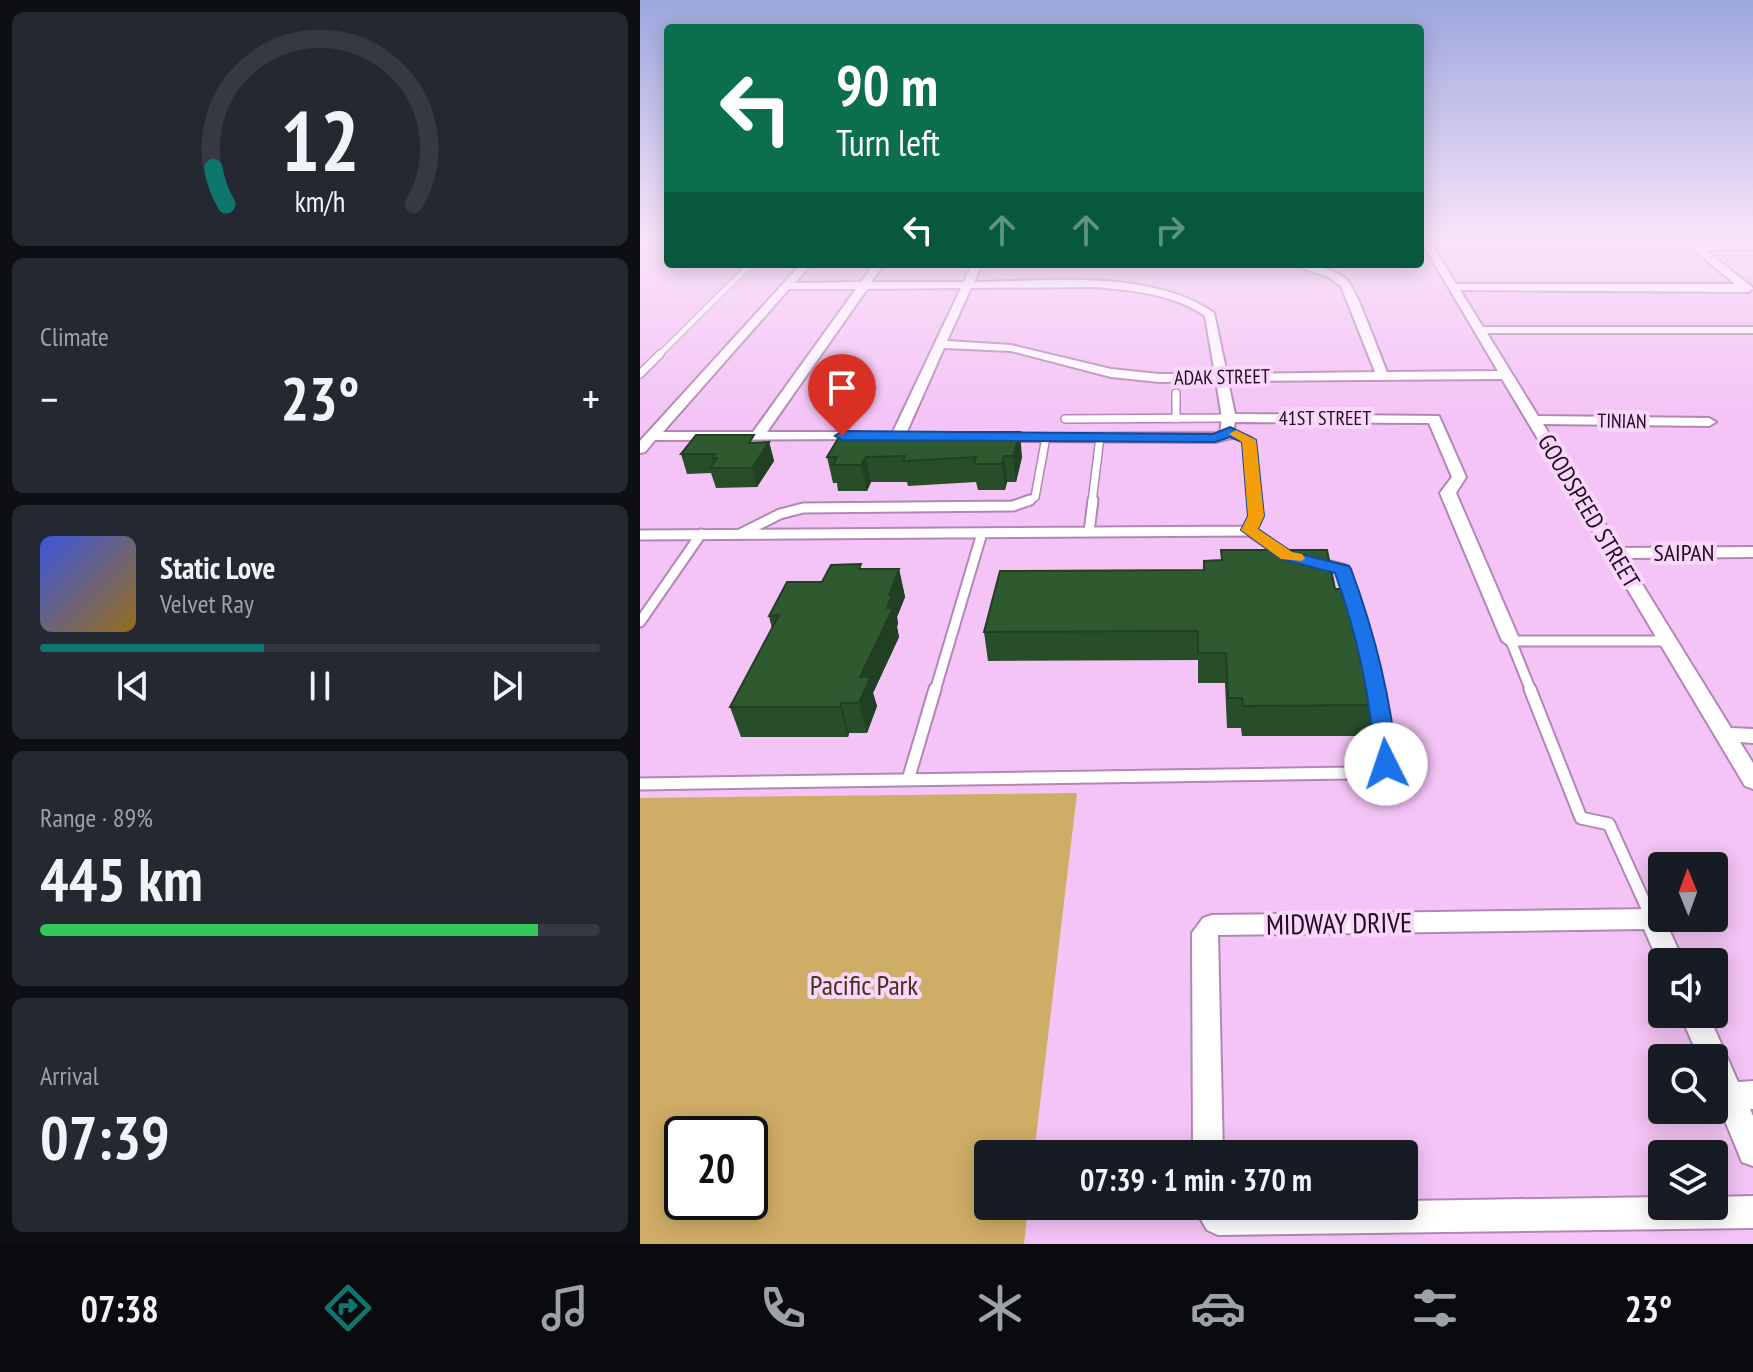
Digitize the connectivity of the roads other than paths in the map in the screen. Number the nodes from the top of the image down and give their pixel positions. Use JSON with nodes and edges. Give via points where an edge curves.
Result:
{"nodes":[{"id":1,"x":716,"y":299,"type":"edge"},
{"id":2,"x":775,"y":299,"type":"edge"},
{"id":3,"x":855,"y":299,"type":"edge"},
{"id":4,"x":961,"y":299,"type":"edge"},
{"id":5,"x":1167,"y":299,"type":"edge"},
{"id":6,"x":1351,"y":299,"type":"edge"},
{"id":7,"x":1460,"y":299,"type":"edge"},
{"id":8,"x":1478,"y":330,"type":"junction"},
{"id":9,"x":1753,"y":330,"type":"edge"},
{"id":10,"x":941,"y":344,"type":"junction"},
{"id":11,"x":640,"y":374,"type":"edge"},
{"id":12,"x":1382,"y":375,"type":"junction"},
{"id":13,"x":1507,"y":375,"type":"junction"},
{"id":14,"x":1220,"y":377,"type":"junction"},
{"id":15,"x":1176,"y":393,"type":"dead end"},
{"id":16,"x":1065,"y":419,"type":"dead end"},
{"id":17,"x":1176,"y":419,"type":"junction"},
{"id":18,"x":1534,"y":420,"type":"junction"},
{"id":19,"x":1709,"y":422,"type":"dead end"},
{"id":20,"x":1230,"y":425,"type":"junction"},
{"id":21,"x":652,"y":436,"type":"junction"},
{"id":22,"x":757,"y":436,"type":"junction"},
{"id":23,"x":987,"y":436,"type":"edge"},
{"id":24,"x":1046,"y":437,"type":"junction"},
{"id":25,"x":1100,"y":437,"type":"junction"},
{"id":26,"x":640,"y":449,"type":"edge"},
{"id":27,"x":1249,"y":530,"type":"junction"},
{"id":28,"x":1089,"y":532,"type":"junction"},
{"id":29,"x":982,"y":533,"type":"junction"},
{"id":30,"x":701,"y":534,"type":"junction"},
{"id":31,"x":739,"y":534,"type":"junction"},
{"id":32,"x":640,"y":535,"type":"edge"},
{"id":33,"x":1753,"y":552,"type":"edge"},
{"id":34,"x":1614,"y":553,"type":"junction"},
{"id":35,"x":1301,"y":559,"type":"edge"},
{"id":36,"x":1315,"y":562,"type":"edge"},
{"id":37,"x":640,"y":622,"type":"edge"},
{"id":38,"x":1511,"y":641,"type":"junction"},
{"id":39,"x":1668,"y":641,"type":"junction"},
{"id":40,"x":1726,"y":735,"type":"junction"},
{"id":41,"x":1753,"y":736,"type":"edge"},
{"id":42,"x":908,"y":780,"type":"junction"},
{"id":43,"x":1753,"y":781,"type":"edge"},
{"id":44,"x":640,"y":784,"type":"edge"},
{"id":45,"x":1648,"y":910,"type":"edge"},
{"id":46,"x":1648,"y":919,"type":"edge"},
{"id":47,"x":1728,"y":1078,"type":"edge"},
{"id":48,"x":1741,"y":1095,"type":"edge"},
{"id":49,"x":1208,"y":1140,"type":"edge"},
{"id":50,"x":1753,"y":1151,"type":"edge"},
{"id":51,"x":1753,"y":1212,"type":"edge"},
{"id":52,"x":1418,"y":1216,"type":"edge"}],
"edges":[{"from":1,"to":11,"type":"lane"},
{"from":2,"to":21,"type":"street"},
{"from":3,"to":22,"type":"street"},
{"from":4,"to":10,"type":"street"},
{"from":5,"to":14,"type":"street","via":[[1200,307],[1211,318]]},
{"from":6,"to":12,"type":"street"},
{"from":7,"to":8,"type":"street","name":"GOODSPEED STREET"},
{"from":8,"to":9,"type":"street"},
{"from":8,"to":13,"type":"street","name":"GOODSPEED STREET"},
{"from":10,"to":14,"type":"street","name":"ADAK STREET","via":[[1011,348],[1126,376]]},
{"from":10,"to":22,"type":"street","via":[[905,436]]},
{"from":12,"to":13,"type":"street","name":"ADAK STREET"},
{"from":12,"to":14,"type":"street","name":"ADAK STREET"},
{"from":13,"to":18,"type":"street","name":"GOODSPEED STREET"},
{"from":14,"to":20,"type":"street"},
{"from":15,"to":17,"type":"lane"},
{"from":16,"to":17,"type":"lane"},
{"from":17,"to":20,"type":"lane"},
{"from":18,"to":19,"type":"street","name":"TINIAN"},
{"from":18,"to":34,"type":"street","name":"GOODSPEED STREET"},
{"from":20,"to":25,"type":"street","name":"41ST STREET","via":[[1215,438]]},
{"from":20,"to":27,"type":"lane","via":[[1249,440],[1256,516]]},
{"from":20,"to":38,"type":"street","name":"41ST STREET","via":[[1434,419],[1459,477],[1448,493]]},
{"from":21,"to":22,"type":"street"},
{"from":21,"to":26,"type":"street"},
{"from":23,"to":24,"type":"street","name":"41ST STREET"},
{"from":24,"to":25,"type":"street","name":"41ST STREET"},
{"from":24,"to":31,"type":"lane","via":[[1035,497],[1027,503],[803,508]]},
{"from":25,"to":28,"type":"lane"},
{"from":27,"to":28,"type":"lane"},
{"from":27,"to":35,"type":"lane"},
{"from":28,"to":29,"type":"lane"},
{"from":29,"to":31,"type":"lane"},
{"from":29,"to":42,"type":"lane"},
{"from":30,"to":31,"type":"lane"},
{"from":30,"to":32,"type":"lane"},
{"from":30,"to":37,"type":"lane"},
{"from":33,"to":34,"type":"street","name":"SAIPAN"},
{"from":34,"to":39,"type":"street","name":"GOODSPEED STREET"},
{"from":36,"to":42,"type":"lane","via":[[1343,569],[1355,602],[1383,719],[1386,764],[1350,773]]},
{"from":38,"to":39,"type":"lane"},
{"from":38,"to":45,"type":"lane","via":[[1581,818],[1609,824]]},
{"from":39,"to":40,"type":"street","name":"GOODSPEED STREET"},
{"from":40,"to":41,"type":"street"},
{"from":40,"to":43,"type":"street","name":"GOODSPEED STREET"},
{"from":42,"to":44,"type":"lane"},
{"from":46,"to":49,"type":"street","name":"MIDWAY DRIVE","via":[[1212,925],[1205,933]]},
{"from":47,"to":48,"type":"street"},
{"from":48,"to":50,"type":"street"},
{"from":51,"to":52,"type":"street"}]}
